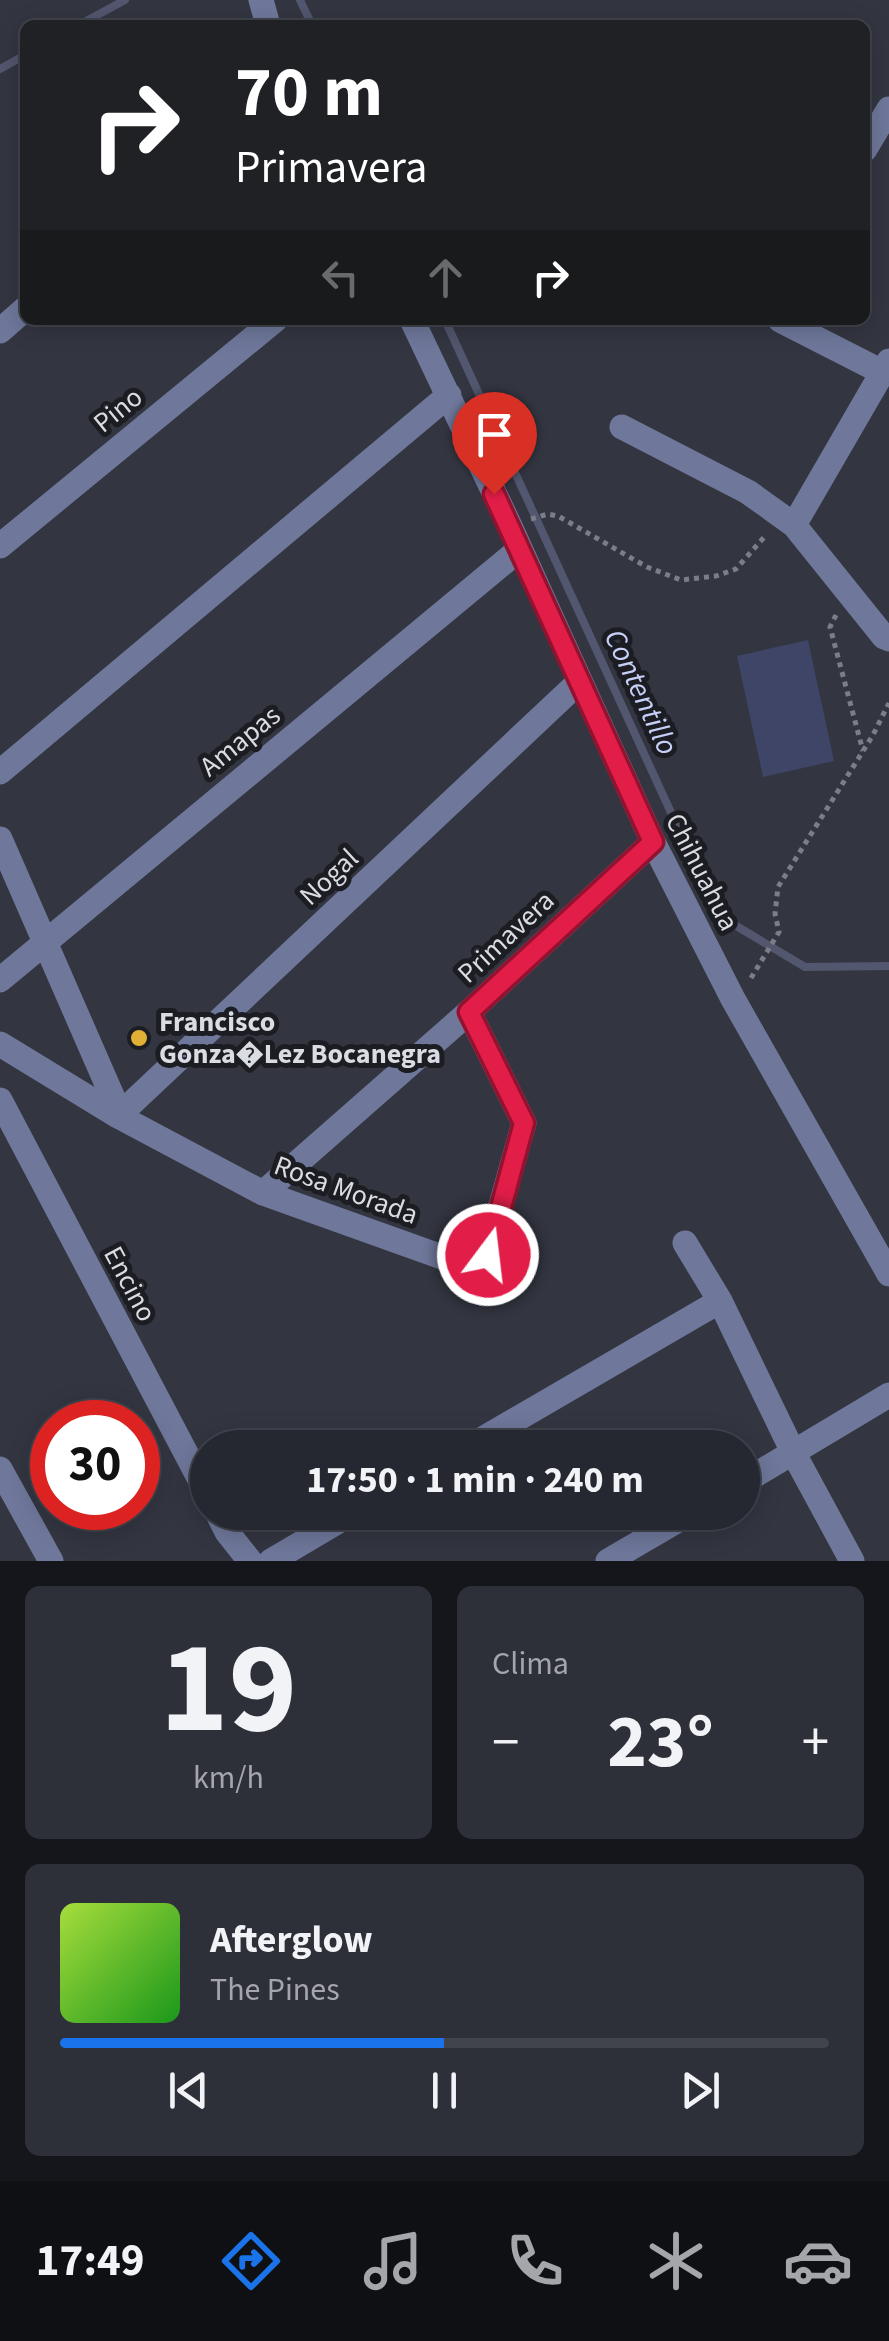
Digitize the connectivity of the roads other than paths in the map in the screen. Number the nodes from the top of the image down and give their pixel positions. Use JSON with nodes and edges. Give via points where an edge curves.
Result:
{"nodes":[{"id":1,"x":889,"y":109,"type":"edge"},
{"id":2,"x":870,"y":141,"type":"edge"},
{"id":3,"x":20,"y":314,"type":"edge"},
{"id":4,"x":268,"y":325,"type":"edge"},
{"id":5,"x":414,"y":325,"type":"edge"},
{"id":6,"x":791,"y":325,"type":"edge"},
{"id":7,"x":0,"y":330,"type":"edge"},
{"id":8,"x":886,"y":367,"type":"edge"},
{"id":9,"x":449,"y":396,"type":"junction"},
{"id":10,"x":622,"y":427,"type":"dead end"},
{"id":11,"x":788,"y":521,"type":"junction"},
{"id":12,"x":515,"y":538,"type":"junction"},
{"id":13,"x":0,"y":546,"type":"edge"},
{"id":14,"x":889,"y":639,"type":"edge"},
{"id":15,"x":580,"y":680,"type":"junction"},
{"id":16,"x":0,"y":772,"type":"edge"},
{"id":17,"x":0,"y":838,"type":"edge"},
{"id":18,"x":653,"y":842,"type":"junction"},
{"id":19,"x":45,"y":941,"type":"junction"},
{"id":20,"x":0,"y":980,"type":"edge"},
{"id":21,"x":469,"y":1012,"type":"junction"},
{"id":22,"x":0,"y":1044,"type":"edge"},
{"id":23,"x":0,"y":1100,"type":"edge"},
{"id":24,"x":118,"y":1116,"type":"junction"},
{"id":25,"x":263,"y":1193,"type":"junction"},
{"id":26,"x":685,"y":1243,"type":"dead end"},
{"id":27,"x":889,"y":1274,"type":"edge"},
{"id":28,"x":720,"y":1301,"type":"junction"},
{"id":29,"x":889,"y":1395,"type":"edge"},
{"id":30,"x":498,"y":1430,"type":"edge"},
{"id":31,"x":794,"y":1454,"type":"junction"},
{"id":32,"x":190,"y":1460,"type":"edge"},
{"id":33,"x":0,"y":1470,"type":"edge"},
{"id":34,"x":760,"y":1473,"type":"edge"},
{"id":35,"x":224,"y":1530,"type":"edge"},
{"id":36,"x":228,"y":1530,"type":"edge"},
{"id":37,"x":324,"y":1530,"type":"edge"},
{"id":38,"x":661,"y":1530,"type":"edge"},
{"id":39,"x":50,"y":1561,"type":"edge"},
{"id":40,"x":232,"y":1561,"type":"edge"},
{"id":41,"x":250,"y":1561,"type":"edge"},
{"id":42,"x":271,"y":1561,"type":"edge"},
{"id":43,"x":608,"y":1561,"type":"edge"},
{"id":44,"x":852,"y":1561,"type":"edge"}],
"edges":[{"from":1,"to":2,"type":"street"},
{"from":3,"to":7,"type":"street"},
{"from":4,"to":13,"type":"street","name":"Pino"},
{"from":5,"to":9,"type":"street","name":"Chihuahua"},
{"from":6,"to":8,"type":"street"},
{"from":8,"to":11,"type":"street"},
{"from":9,"to":12,"type":"street","name":"Chihuahua"},
{"from":9,"to":16,"type":"street"},
{"from":10,"to":11,"type":"street","via":[[748,492]]},
{"from":11,"to":14,"type":"street"},
{"from":12,"to":15,"type":"street","name":"Chihuahua"},
{"from":12,"to":19,"type":"street","name":"Amapas"},
{"from":15,"to":18,"type":"street","name":"Chihuahua"},
{"from":15,"to":24,"type":"street","name":"Nogal"},
{"from":17,"to":19,"type":"street"},
{"from":18,"to":21,"type":"street","name":"Primavera"},
{"from":18,"to":27,"type":"street","name":"Chihuahua","via":[[733,999]]},
{"from":19,"to":20,"type":"street","name":"Amapas"},
{"from":19,"to":24,"type":"street"},
{"from":21,"to":25,"type":"street","name":"Primavera"},
{"from":21,"to":25,"type":"street","name":"Rosa Morada","via":[[524,1123],[488,1255],[456,1262]]},
{"from":22,"to":24,"type":"street","name":"Rosa Morada"},
{"from":23,"to":32,"type":"street","name":"Encino"},
{"from":24,"to":25,"type":"street","name":"Rosa Morada"},
{"from":26,"to":28,"type":"street"},
{"from":28,"to":30,"type":"street"},
{"from":28,"to":31,"type":"street"},
{"from":29,"to":31,"type":"street"},
{"from":31,"to":34,"type":"street"},
{"from":31,"to":44,"type":"street"},
{"from":33,"to":39,"type":"street"},
{"from":35,"to":40,"type":"street"},
{"from":36,"to":41,"type":"street"},
{"from":37,"to":42,"type":"street"},
{"from":38,"to":43,"type":"street"}]}
